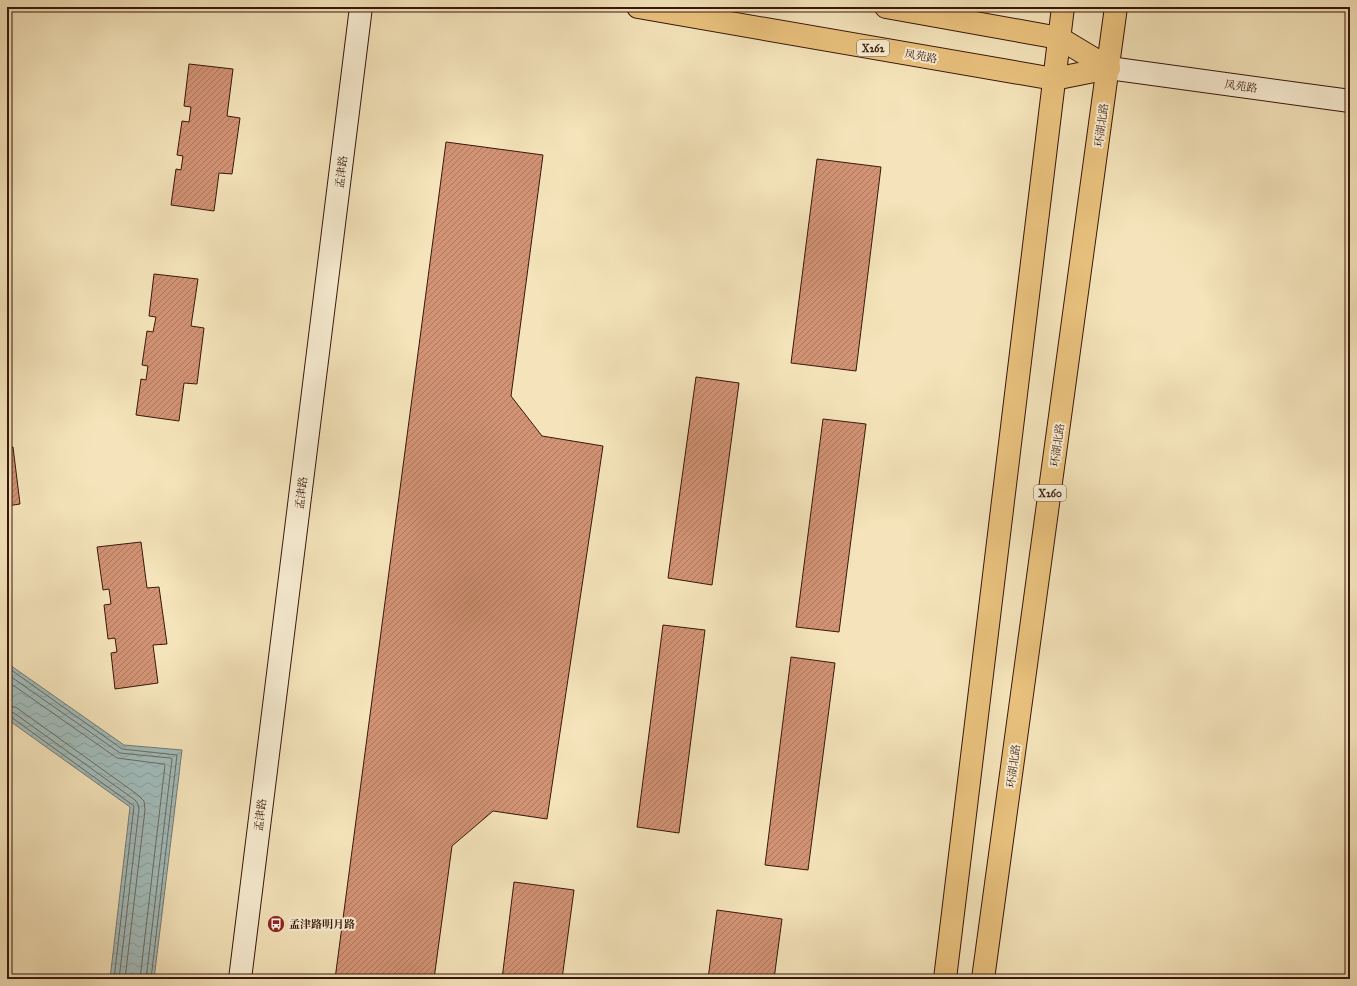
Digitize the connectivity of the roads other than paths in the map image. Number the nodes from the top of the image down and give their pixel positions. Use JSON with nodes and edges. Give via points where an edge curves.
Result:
{"nodes":[{"id":1,"x":361,"y":7,"type":"edge"},
{"id":2,"x":638,"y":7,"type":"edge"},
{"id":3,"x":886,"y":7,"type":"edge"},
{"id":4,"x":1063,"y":7,"type":"edge"},
{"id":5,"x":1116,"y":7,"type":"edge"},
{"id":6,"x":1059,"y":38,"type":"junction"},
{"id":7,"x":1109,"y":68,"type":"junction"},
{"id":8,"x":1054,"y":79,"type":"junction"},
{"id":9,"x":1350,"y":101,"type":"edge"},
{"id":10,"x":240,"y":979,"type":"edge"},
{"id":11,"x":945,"y":979,"type":"edge"},
{"id":12,"x":983,"y":979,"type":"edge"}],
"edges":[{"from":1,"to":10,"type":"street","name":"孟津路"},
{"from":2,"to":8,"type":"main road","name":"凤苑路","number":"X262"},
{"from":3,"to":6,"type":"main road","name":"凤苑路"},
{"from":4,"to":6,"type":"main road"},
{"from":5,"to":7,"type":"main road","name":"环湖北路","number":"X260"},
{"from":6,"to":7,"type":"main road","name":"凤苑路"},
{"from":6,"to":8,"type":"main road"},
{"from":7,"to":8,"type":"main road","name":"凤苑路","number":"X262"},
{"from":7,"to":9,"type":"street","name":"凤苑路"},
{"from":7,"to":12,"type":"main road","name":"环湖北路","number":"X260"},
{"from":8,"to":11,"type":"main road"}]}
